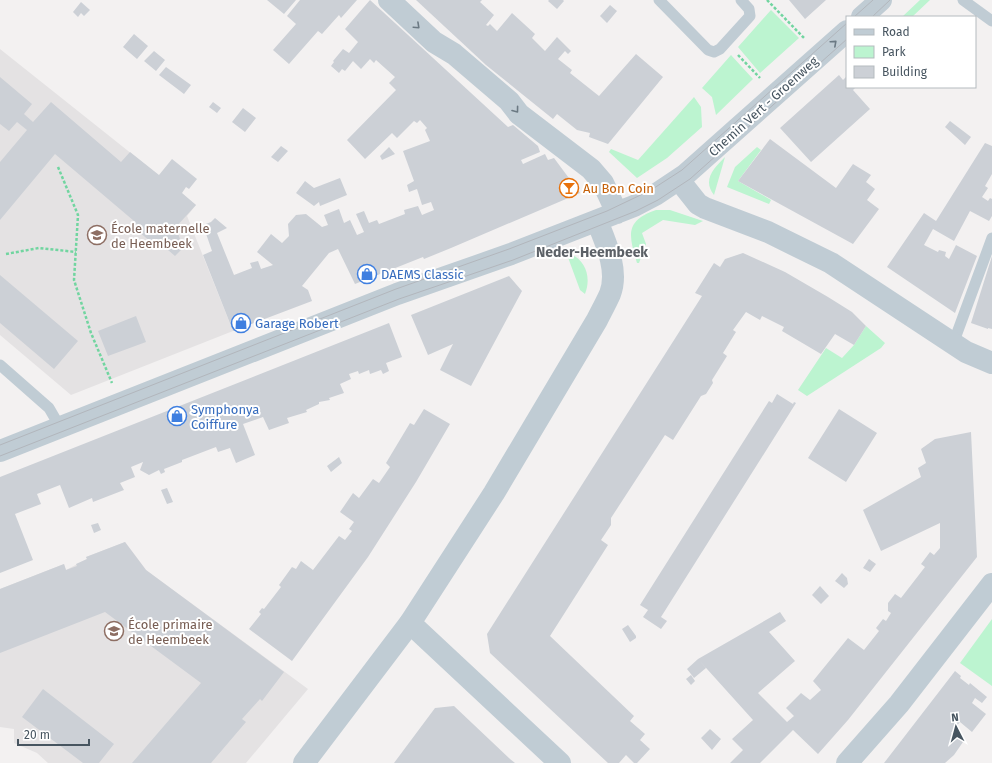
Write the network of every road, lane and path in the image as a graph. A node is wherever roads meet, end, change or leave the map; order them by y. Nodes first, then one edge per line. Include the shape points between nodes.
1 (389, 0) edge
2 (659, 0) edge
3 (741, 0) edge
4 (767, 0) edge
5 (881, 0) edge
6 (963, 0) edge
7 (863, 16) edge
8 (992, 21) edge
9 (846, 32) edge
10 (806, 40) dead end
11 (726, 42) junction
12 (762, 80) dead end
13 (58, 167) dead end
14 (679, 180) junction
15 (618, 213) junction
16 (597, 222) junction
17 (992, 238) edge
18 (76, 252) junction
19 (6, 254) dead end
20 (953, 344) junction
21 (992, 363) edge
22 (0, 365) edge
23 (112, 383) dead end
24 (60, 427) junction
25 (0, 451) edge
26 (991, 588) edge
27 (410, 623) junction
28 (304, 763) edge
29 (560, 763) edge
30 (847, 763) edge

1 -> 15 street via 434,42 454,54 509,101 519,114 591,169 602,183
2 - 11 lane via 708,50 717,51
3 - 11 lane via 749,9 750,16
4 - 10 path
5 - 7 street
6 - 8 lane
14 -> 9 street, Chemin Vert - Groenweg
11 - 12 path
13 - 18 path via 78,215
14 - 15 street, Chemin Vert - Groenweg
14 - 20 street via 698,204 768,232 831,263
15 - 16 street, Chemin Vert - Groenweg
16 - 24 street, Chemin Vert - Groenweg via 397,294
16 - 27 street via 612,267 613,284 610,294 494,493
17 - 20 lane
18 - 19 path via 40,248
18 - 23 path via 74,280 91,333
20 - 21 street
22 - 24 lane via 49,408
24 - 25 street, Chemin Vert - Groenweg
26 - 30 street via 899,704
27 - 28 street
27 - 29 street

